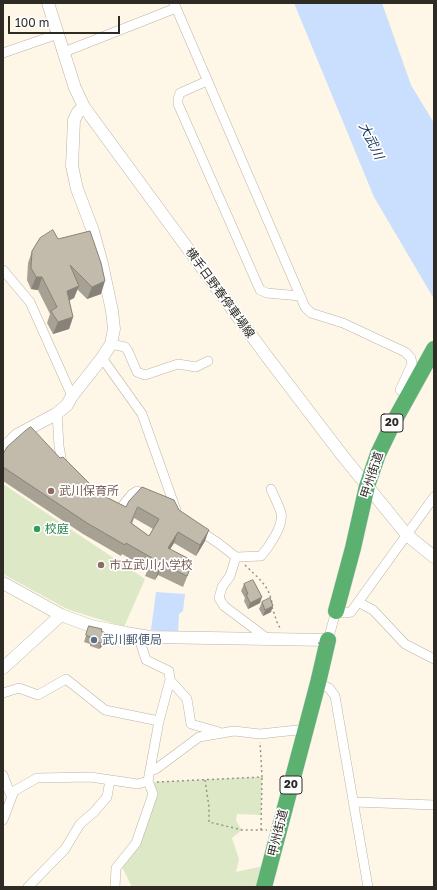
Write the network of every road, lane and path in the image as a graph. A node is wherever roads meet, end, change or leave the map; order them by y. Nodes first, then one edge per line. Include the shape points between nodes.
1 (48, 3) edge
2 (175, 5) edge
3 (58, 34) junction
4 (64, 52) junction
5 (3, 53) edge
6 (207, 81) junction
7 (84, 107) junction
8 (3, 270) edge
9 (300, 296) junction
10 (110, 344) junction
11 (434, 349) edge
12 (102, 358) junction
13 (208, 361) dead end
14 (408, 395) junction
15 (72, 396) junction
16 (57, 413) junction
17 (3, 449) edge
18 (72, 473) edge
19 (367, 486) junction
20 (271, 489) dead end
21 (434, 497) edge
22 (105, 502) edge
23 (189, 524) edge
24 (407, 535) junction
25 (237, 557) joint
26 (434, 557) edge
27 (3, 583) edge
28 (358, 602) junction
29 (336, 612) junction
30 (61, 615) junction
31 (138, 635) junction
32 (268, 639) junction
33 (285, 639) junction
34 (327, 642) junction
35 (434, 659) edge
36 (3, 668) edge
37 (170, 680) junction
38 (318, 683) junction
39 (3, 693) edge
40 (159, 721) junction
41 (305, 731) junction
42 (220, 733) junction
43 (260, 734) junction
44 (150, 770) junction
45 (3, 775) edge
46 (262, 777) junction
47 (110, 780) junction
48 (205, 780) junction
49 (148, 781) junction
50 (11, 796) junction
51 (354, 802) junction
52 (434, 805) edge
53 (3, 820) edge
54 (279, 829) junction
55 (261, 830) junction
56 (28, 887) edge
57 (115, 887) edge
58 (264, 887) edge
59 (368, 887) edge

1 - 3 street, 横手日野春停車場線
2 - 4 street
2 - 6 street
3 - 4 street, 横手日野春停車場線
3 - 5 street
4 - 7 street, 横手日野春停車場線
6 - 9 street
6 - 9 street via 180,93 178,104 260,290
7 - 10 street via 74,120 72,166 102,264 114,330
7 - 19 street, 横手日野春停車場線 via 268,358
8 - 15 street via 30,302
9 - 14 street via 311,313 343,322 405,352 411,358 412,364 400,390
10 - 12 street
10 - 13 street via 125,347 137,372 145,375 178,364 196,367
11 - 14 highway, 甲州街道 / 20
12 - 15 street
12 - 22 street via 142,414 177,512 159,500 137,491 119,510
14 - 19 highway, 甲州街道 / 20 via 378,454
15 - 16 street via 67,405
16 - 17 street via 17,435
16 - 18 street via 62,462
19 - 24 street, 横手日野春停車場線
19 - 29 highway, 甲州街道 / 20
20 - 25 street via 281,514 281,523 269,547 261,556
21 - 24 street
23 - 32 street via 236,557 219,598 224,606
24 - 26 street, 横手日野春停車場線
24 - 28 street
25 - 33 path via 266,587
27 - 30 street
28 - 29 street via 351,612
28 - 35 street via 373,610 405,644
29 - 34 street
30 - 31 street via 91,626
30 - 36 street
31 - 32 street
31 - 37 street via 146,660 168,671
32 - 33 street
33 - 34 street
34 - 38 highway, 甲州街道 / 20
37 - 40 street
37 - 42 street via 187,699 191,724
38 - 41 highway, 甲州街道 / 20
38 - 51 street via 329,688 335,696
39 - 40 street via 19,688 38,694 66,679 105,710
40 - 44 street
41 - 43 street
41 - 54 highway, 甲州街道 / 20
42 - 43 street via 234,731
42 - 44 street via 199,737 156,769
43 - 46 path
44 - 49 street
45 - 50 street
46 - 48 path
46 - 55 path
47 - 49 street via 138,784
47 - 50 street via 90,777 37,778 14,791
47 - 56 street via 107,796 80,824 65,849
48 - 49 path
48 - 55 path via 209,822 242,830
49 - 57 street via 153,794 136,843 116,868
50 - 53 street
51 - 52 street
51 - 59 street
54 - 55 path
54 - 58 highway, 甲州街道 / 20

